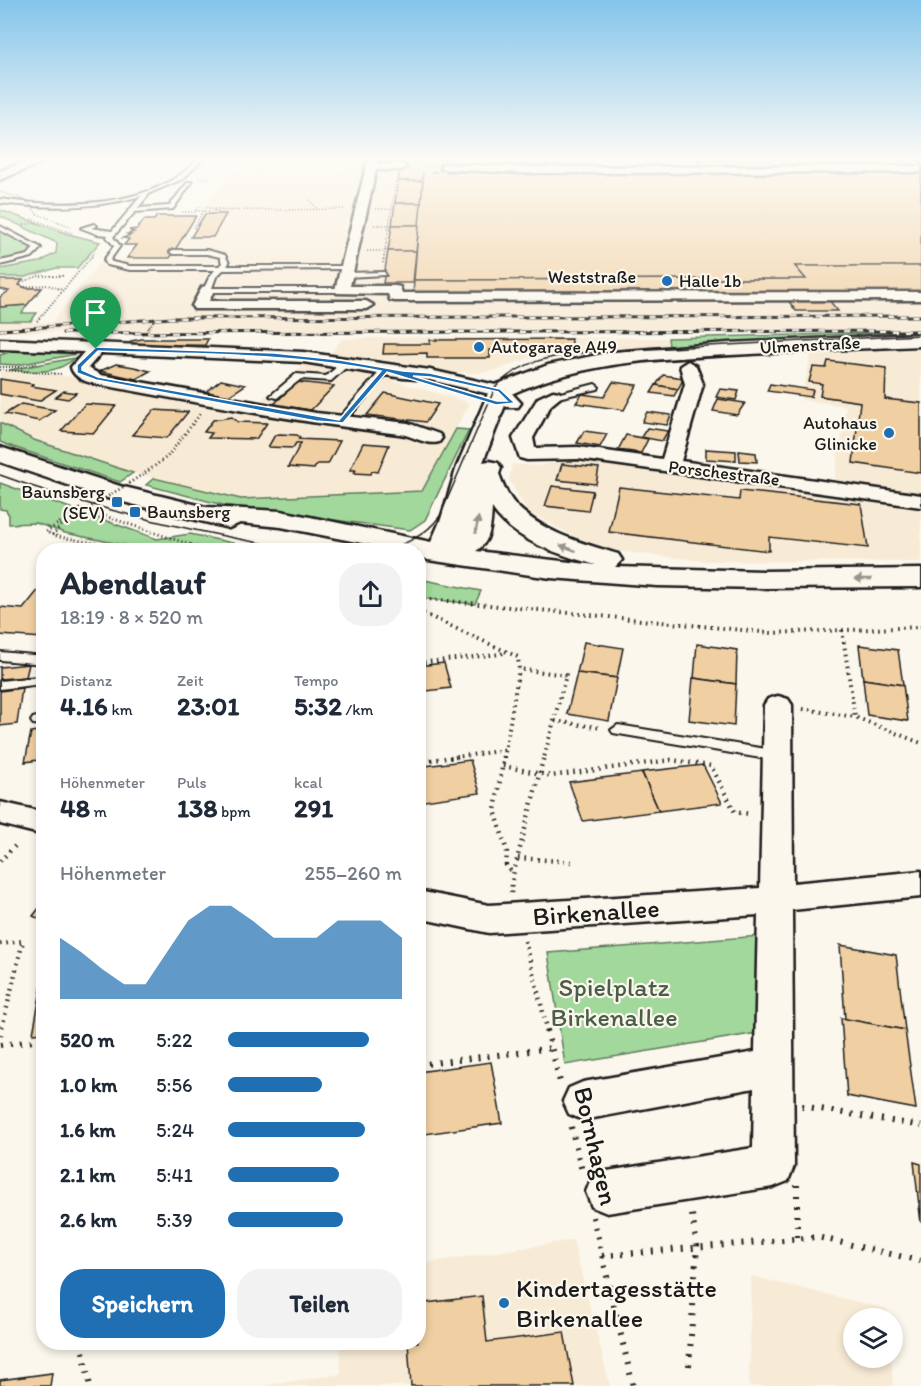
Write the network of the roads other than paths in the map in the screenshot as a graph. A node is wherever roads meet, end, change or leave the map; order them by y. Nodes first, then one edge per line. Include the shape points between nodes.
1 (122, 224) edge
2 (358, 224) edge
3 (94, 226) dead end
4 (0, 228) edge
5 (114, 233) junction
6 (173, 252) dead end
7 (0, 263) edge
8 (221, 268) junction
9 (347, 271) junction
10 (382, 274) road end
11 (207, 290) junction
12 (342, 290) junction
13 (921, 296) edge
14 (395, 297) junction
15 (921, 340) edge
16 (0, 344) edge
17 (96, 349) junction
18 (693, 358) junction
19 (347, 363) junction
20 (394, 371) junction
21 (595, 387) dead end
22 (274, 396) dead end
23 (553, 396) joint
24 (503, 399) junction
25 (340, 422) junction
26 (432, 438) dead end
27 (0, 454) edge
28 (669, 467) junction
29 (487, 475) junction
30 (921, 501) edge
31 (208, 514) junction
32 (341, 543) edge
33 (402, 543) edge
34 (435, 560) edge
35 (749, 579) junction
36 (921, 579) edge
37 (921, 601) edge
38 (0, 656) edge
39 (36, 659) edge
40 (36, 681) edge
41 (0, 685) edge
42 (778, 705) road end
43 (618, 730) road end
44 (778, 756) junction
45 (0, 813) edge
46 (36, 822) edge
47 (921, 884) edge
48 (775, 900) junction
49 (426, 906) edge
50 (773, 1067) junction
51 (572, 1103) road end
52 (594, 1194) road end

1 - 5 lane
2 - 9 street
3 - 5 lane via 84,228
4 - 7 lane via 38,248 30,256
5 - 8 lane via 110,237 117,248 106,260 113,266
6 - 8 lane via 214,253 226,260
8 - 9 lane
8 - 11 lane
9 - 10 lane
9 - 12 street
11 - 12 lane
11 - 14 street via 199,306 394,305
12 - 14 street, Weststraße via 395,290
13 - 14 street, Weststraße
15 - 18 main road, Ulmenstraße
16 - 17 street
17 - 19 street via 274,355
17 - 25 street via 79,367 96,379 207,405
18 - 24 main road, Ulmenstraße via 634,354 574,364 527,379
18 - 28 street via 694,384
19 - 20 street
19 - 22 lane via 328,379 299,375
20 - 24 street via 430,375
20 - 25 lane
21 - 23 lane
23 - 28 street, Porschestraße via 544,402 523,438 527,454 578,453
24 - 29 main road
24 - 34 main road via 469,466
25 - 26 street via 408,429
27 - 31 main road via 112,492
28 - 30 street, Porschestraße
34 -> 29 main road via 471,542 477,531 480,489
35 -> 29 main road via 609,561 568,548 542,537 505,508 491,491
31 - 32 main road
31 - 33 main road via 242,513
34 - 35 main road via 650,577
34 - 37 main road via 532,585 762,600
36 -> 35 main road
38 - 39 lane
40 - 41 lane
42 - 44 street
43 - 44 lane
44 - 48 street
45 - 46 street
47 - 48 street, Birkenallee
48 - 49 street, Birkenallee via 489,918
48 - 50 street
50 - 51 street
50 - 52 street via 773,1166

